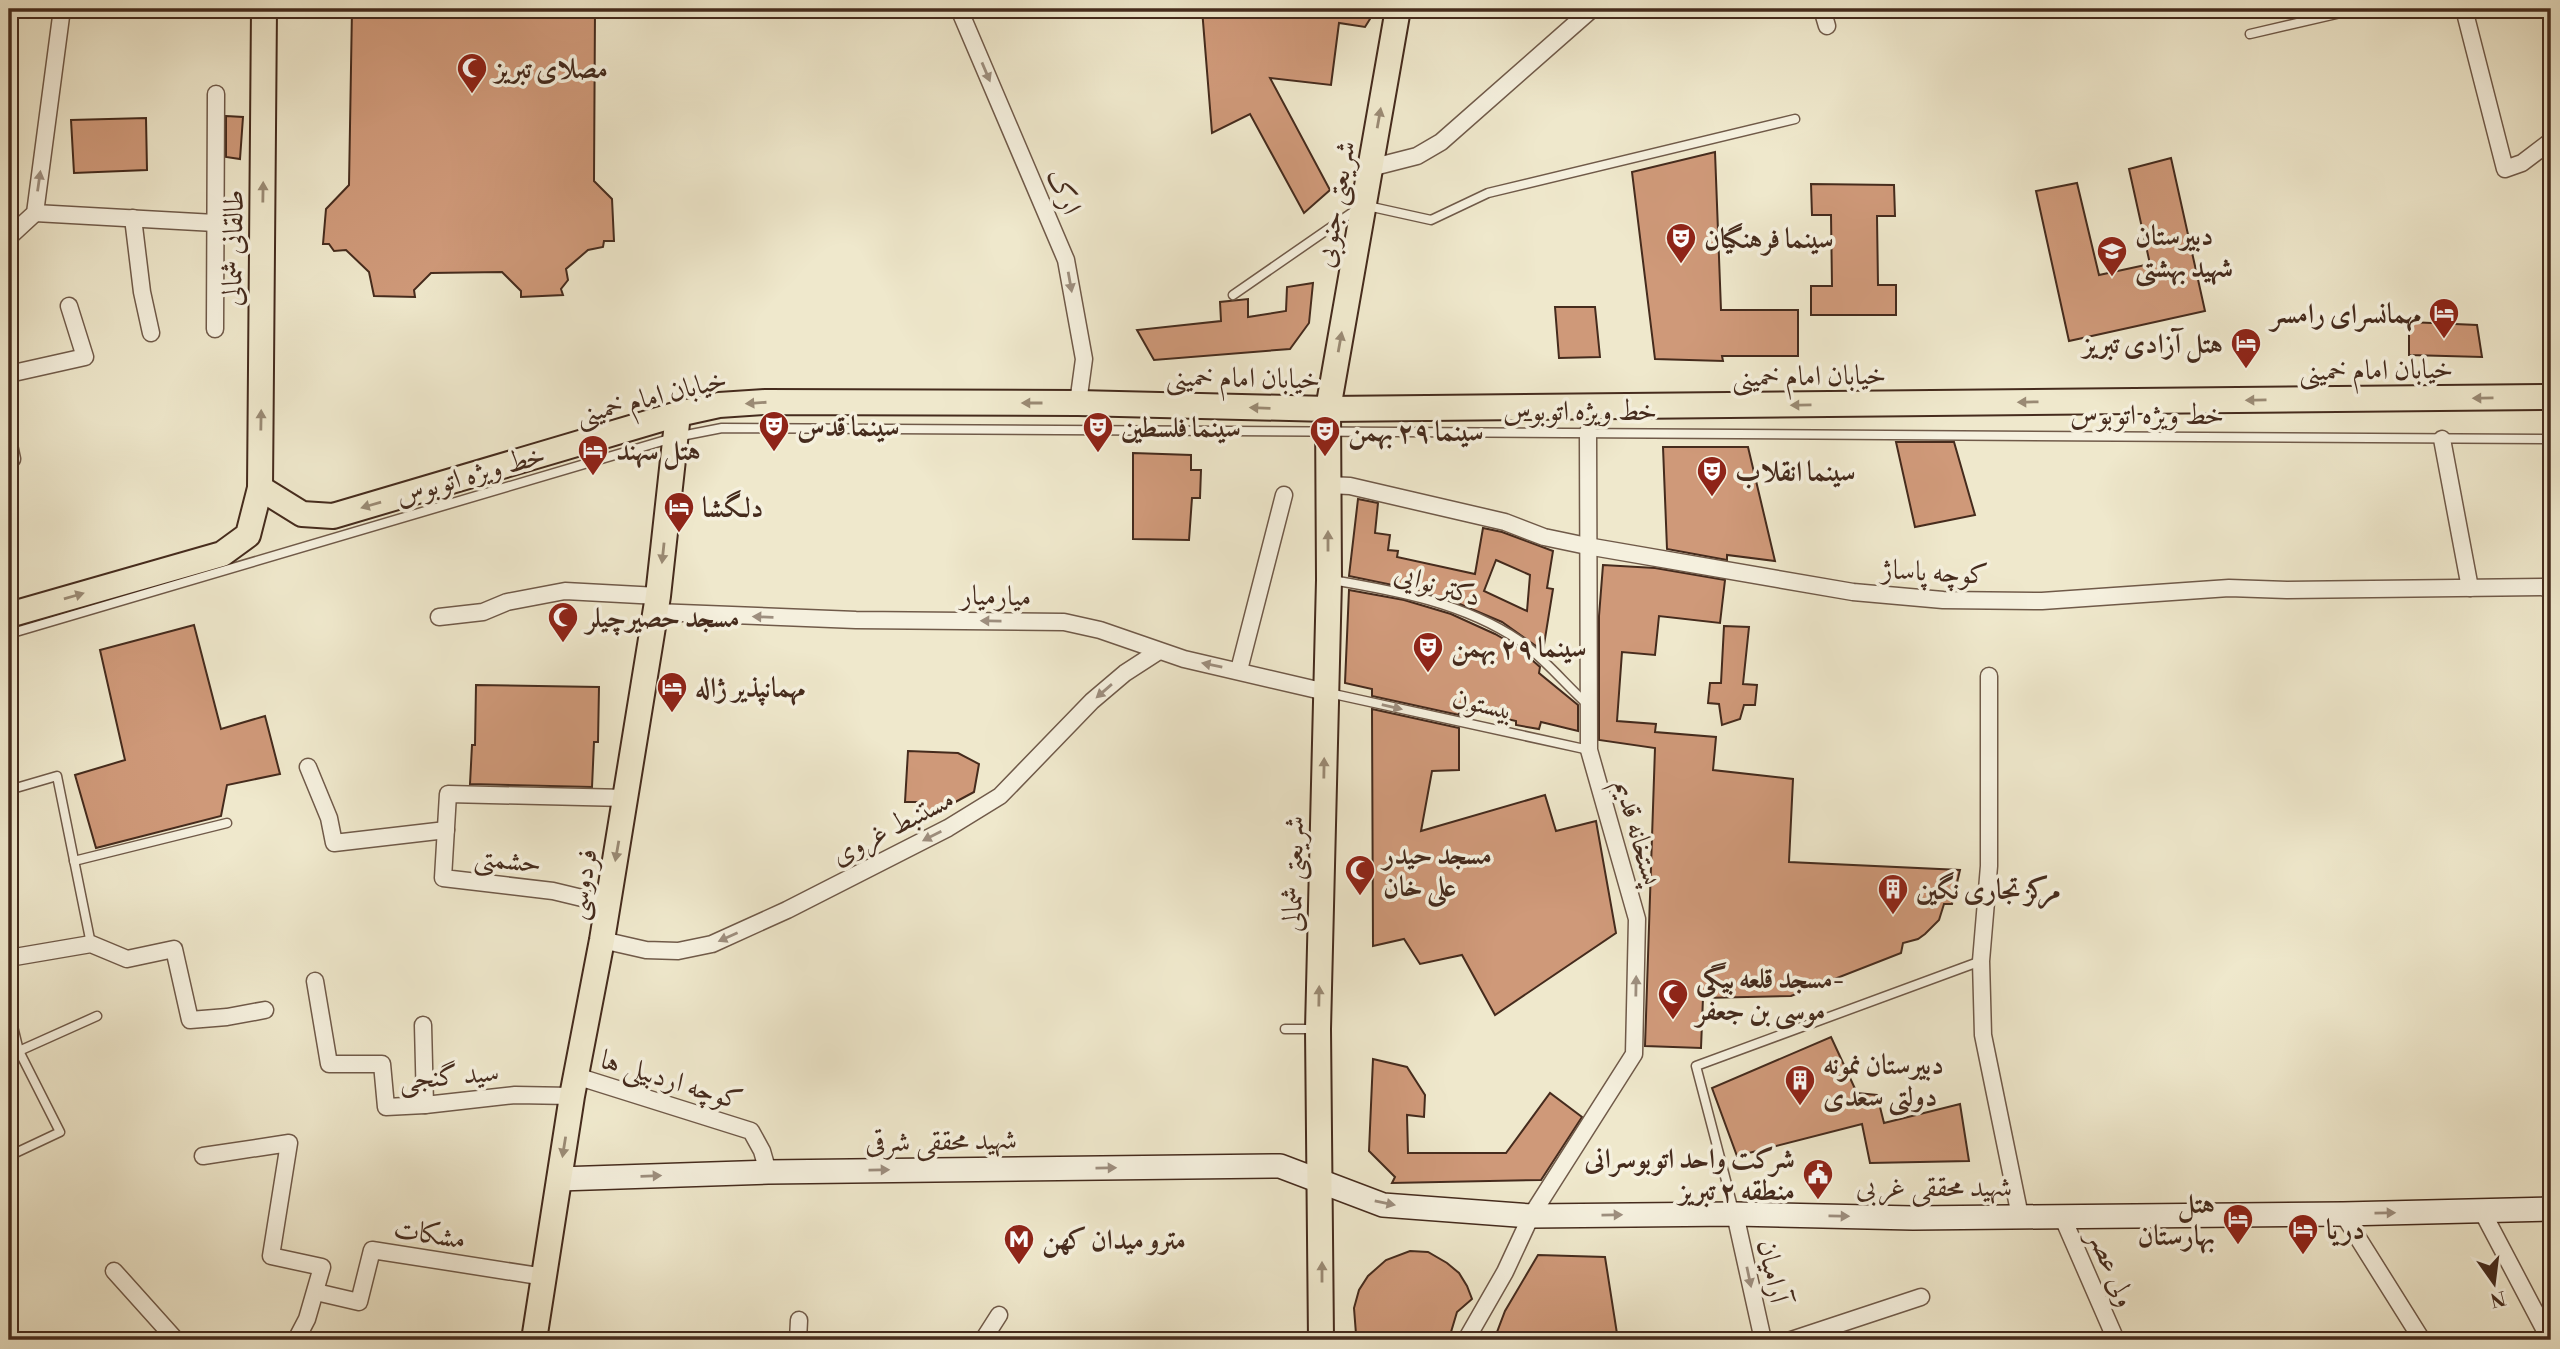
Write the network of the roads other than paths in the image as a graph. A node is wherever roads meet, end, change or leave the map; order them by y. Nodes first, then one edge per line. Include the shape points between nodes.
1 (62, 9) edge
2 (264, 9) edge
3 (959, 9) edge
4 (1398, 9) edge
5 (1592, 9) edge
6 (1822, 9) edge
7 (2358, 9) edge
8 (2464, 9) edge
9 (1827, 26) dead end
10 (2250, 34) dead end
11 (216, 94) dead end
12 (1795, 119) dead end
13 (2551, 141) edge
14 (1370, 168) junction
15 (1363, 205) junction
16 (35, 213) junction
17 (133, 218) junction
18 (215, 223) junction
19 (9, 237) edge
20 (1233, 295) dead end
21 (69, 306) dead end
22 (215, 329) dead end
23 (151, 333) dead end
24 (9, 374) edge
25 (2551, 397) edge
26 (1078, 403) junction
27 (1327, 420) junction
28 (677, 426) junction
29 (1588, 432) junction
30 (2442, 439) junction
31 (2551, 439) edge
32 (9, 445) edge
33 (9, 459) edge
34 (1328, 485) junction
35 (260, 488) junction
36 (1284, 495) dead end
37 (1587, 546) junction
38 (1329, 580) junction
39 (2551, 587) edge
40 (2470, 588) junction
41 (656, 604) junction
42 (9, 615) edge
43 (439, 617) dead end
44 (9, 634) edge
45 (1159, 651) junction
46 (1239, 670) junction
47 (1989, 676) dead end
48 (1326, 692) junction
49 (1588, 705) junction
50 (1589, 750) junction
51 (308, 767) dead end
52 (9, 790) edge
53 (626, 798) junction
54 (227, 823) dead end
55 (446, 830) junction
56 (74, 861) junction
57 (607, 904) junction
58 (602, 940) junction
59 (90, 944) junction
60 (9, 958) edge
61 (1981, 961) junction
62 (315, 981) dead end
63 (9, 1010) edge
64 (265, 1010) dead end
65 (97, 1016) dead end
66 (422, 1025) dead end
67 (1284, 1029) dead end
68 (1318, 1029) junction
69 (19, 1051) junction
70 (574, 1086) junction
71 (425, 1105) junction
72 (9, 1156) edge
73 (203, 1156) dead end
74 (768, 1172) junction
75 (559, 1179) junction
76 (1321, 1180) junction
77 (2551, 1209) edge
78 (2482, 1211) junction
79 (1735, 1214) junction
80 (2343, 1214) junction
81 (1531, 1216) junction
82 (2020, 1216) junction
83 (2062, 1216) junction
84 (114, 1270) dead end
85 (545, 1277) junction
86 (316, 1292) junction
87 (1921, 1297) dead end
88 (999, 1315) dead end
89 (799, 1320) dead end
90 (176, 1340) edge
91 (296, 1340) edge
92 (534, 1340) edge
93 (798, 1340) edge
94 (983, 1340) edge
95 (1321, 1340) edge
96 (1466, 1340) edge
97 (1763, 1340) edge
98 (1791, 1340) edge
99 (2116, 1340) edge
100 (2422, 1340) edge
101 (2550, 1340) edge

16 -> 1 street
35 -> 2 main road, طالقانی شمالی
3 -> 26 street, ارک via 1066,260 1084,359
14 -> 4 main road, شریعتی جنوبی
5 - 14 street via 1441,142 1417,156
6 - 9 street
7 - 10 lane
8 - 13 street via 2505,169 2522,163
11 - 18 street
12 - 15 lane via 1488,193 1431,220
14 - 15 main road, شریعتی جنوبی
15 - 20 lane
27 -> 15 main road, شریعتی جنوبی
16 - 17 street
16 - 19 street
17 - 18 street
17 - 23 street
18 - 22 street
21 - 24 street via 85,357
25 -> 27 main road, خیابان امام خمینی
27 -> 26 main road, خیابان امام خمینی
26 -> 28 main road, خیابان امام خمینی via 765,402 719,405
27 - 28 lane, خط ویژه اتوبوس
27 - 29 lane, خط ویژه اتوبوس
27 - 34 main road, شریعتی شمالی
28 -> 35 main road, خیابان امام خمینی via 333,516 302,514
28 -> 41 main road, فردوسی
28 - 44 lane, خط ویژه اتوبوس
29 - 30 lane, خط ویژه اتوبوس
29 - 37 street, پستخانه قدیم
30 - 31 lane, خط ویژه اتوبوس
30 - 40 street
32 - 33 street
34 - 37 street, کوچه پاساژ via 1350,486 1505,522
38 -> 34 main road, شریعتی شمالی
42 -> 35 main road via 222,554 248,535
36 - 46 street
37 - 40 street, کوچه پاساژ via 1853,592 1943,600 2042,601 2229,588
37 - 49 street, پستخانه قدیم
38 - 48 main road, شریعتی شمالی
38 - 49 lane, دکتر نوایی via 1460,608 1521,642
39 - 40 street, کوچه پاساژ
41 - 43 street, میارمیار via 565,591 507,602 483,612
45 -> 41 street, میارمیار via 1064,622 856,620
41 - 53 main road, فردوسی
46 -> 45 street, میارمیار
45 -> 58 street, مستنبط غروی via 1092,701 1000,796 948,828 712,944 678,951 646,950
46 - 48 street, میارمیار
47 - 61 street via 1989,866
48 -> 50 lane, بیستون
68 -> 48 main road, شریعتی شمالی
49 - 50 street, پستخانه قدیم
81 -> 50 street, پستخانه قدیم via 1634,1054 1637,919
51 - 55 street via 334,843
52 - 56 lane via 57,776
53 - 55 street via 448,794
53 -> 57 main road, فردوسی
54 - 56 lane
55 - 57 street, حشمتی via 443,878 553,891
56 - 59 lane
57 - 58 main road, فردوسی
58 - 70 main road, فردوسی
59 - 60 street
59 - 64 street via 127,959 173,949 190,1020
61 - 79 lane via 1696,1066
61 - 82 street via 1983,1035
62 - 71 street, سید گنجی via 329,1064 382,1064 386,1107
63 - 69 lane
65 - 69 lane
66 - 71 street
67 - 68 lane
68 - 76 main road, شریعتی شمالی
69 - 72 lane via 60,1132
70 - 71 street, سید گنجی
70 - 74 street, کوچه اردبیلی ها via 751,1131
70 -> 75 main road, فردوسی
73 - 86 street via 289,1143 271,1256 322,1267
75 -> 74 street, شهید محققی شرقی
74 -> 76 street, شهید محققی شرقی via 1280,1166
75 - 85 main road, فردوسی
76 -> 81 street, شهید محققی غربی via 1383,1205
95 -> 76 main road, شریعتی شمالی
77 - 78 street, شهید محققی غربی
80 -> 78 street, شهید محققی غربی
78 - 101 street
81 -> 79 street, شهید محققی غربی
79 -> 82 street, شهید محققی غربی
79 -> 97 street, آرامیان
80 - 83 street, شهید محققی غربی
80 - 100 street
81 - 96 street, پستخانه قدیم
82 - 83 street, شهید محققی غربی
83 - 99 street, ولی عصر
84 - 90 street
85 - 86 street, مشکات via 372,1250 359,1302
85 - 92 main road, فردوسی
86 - 91 street
87 - 98 street
88 - 94 street
89 - 93 street

